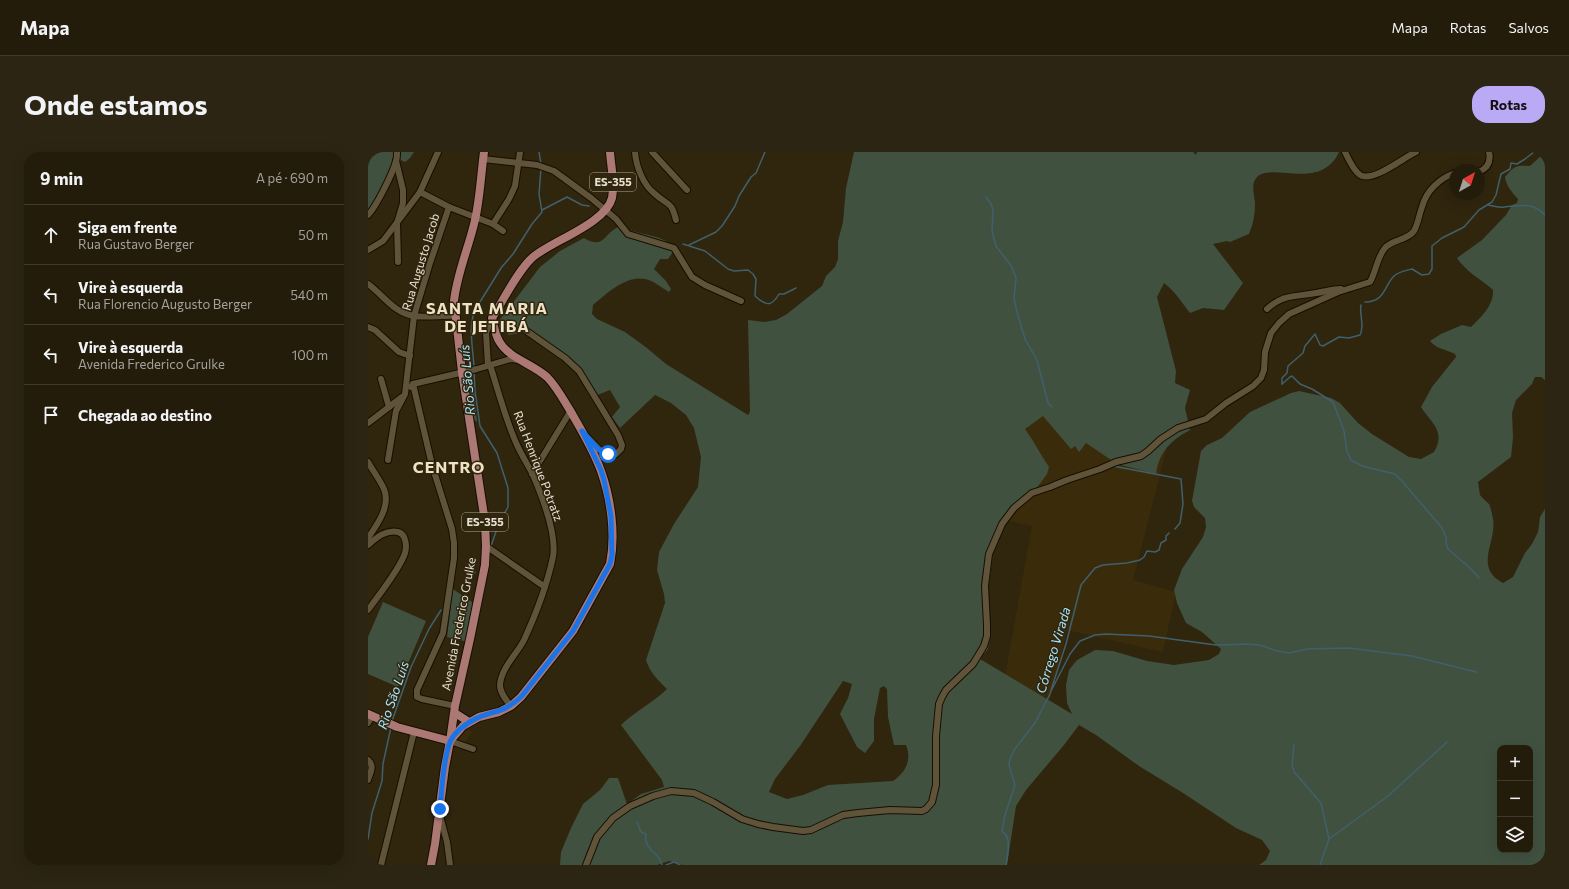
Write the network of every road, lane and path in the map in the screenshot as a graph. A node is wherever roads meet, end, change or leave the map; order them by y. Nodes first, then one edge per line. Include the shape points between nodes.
1 (397, 152) edge
2 (438, 152) edge
3 (520, 152) edge
4 (610, 152) edge
5 (634, 152) edge
6 (652, 152) edge
7 (1345, 152) edge
8 (1416, 152) edge
9 (1490, 152) edge
10 (484, 155) edge
11 (396, 161) junction
12 (519, 163) junction
13 (1485, 168) edge
14 (1449, 176) edge
15 (687, 190) dead end
16 (420, 192) junction
17 (449, 207) junction
18 (604, 210) junction
19 (368, 214) edge
20 (475, 218) junction
21 (676, 220) dead end
22 (397, 223) junction
23 (492, 224) junction
24 (504, 231) dead end
25 (368, 250) edge
26 (398, 262) dead end
27 (368, 284) edge
28 (1345, 290) junction
29 (741, 301) dead end
30 (1267, 309) dead end
31 (414, 316) junction
32 (456, 316) junction
33 (492, 318) junction
34 (368, 327) edge
35 (525, 330) dead end
36 (410, 356) junction
37 (522, 360) junction
38 (489, 365) junction
39 (465, 372) junction
40 (381, 379) dead end
41 (413, 384) junction
42 (405, 394) junction
43 (389, 407) junction
44 (570, 412) junction
45 (368, 423) edge
46 (582, 431) junction
47 (388, 460) dead end
48 (368, 462) edge
49 (532, 474) junction
50 (368, 538) edge
51 (368, 545) edge
52 (486, 546) junction
53 (544, 587) junction
54 (368, 610) edge
55 (510, 706) junction
56 (455, 710) junction
57 (369, 718) edge
58 (469, 722) junction
59 (414, 732) junction
60 (450, 741) junction
61 (473, 749) dead end
62 (368, 760) edge
63 (368, 780) edge
64 (440, 815) junction
65 (381, 865) edge
66 (431, 865) edge
67 (450, 865) edge
68 (586, 865) edge

1 - 11 street
2 - 16 street
3 - 12 street
4 - 18 main road, ES-355 via 612,199
5 - 21 street via 640,173 650,190 670,204
6 - 15 street
7 - 8 street via 1359,175 1368,177 1384,171
9 - 13 street via 1489,163
10 - 12 street, ES-355
10 - 20 main road, Avenida Frederico Grulke / ES-355
11 - 19 street
11 - 22 street via 403,190 403,203
12 - 18 street, ES-355 via 548,167
12 - 23 street via 515,186
14 - 28 street via 1441,180 1424,200 1414,231 1406,238 1385,247 1370,282
16 - 17 street
16 - 22 street
17 - 20 street
17 - 31 street, Rua Augusto Jacob
18 - 29 street via 616,219 628,234 674,248 696,280
18 - 33 main road, ES-355 via 587,226 532,258
20 - 23 street
20 - 32 main road, Avenida Frederico Grulke / ES-355 via 456,286
22 - 25 street via 383,241
22 - 26 street
23 - 24 street
27 - 31 street via 398,310
28 - 30 street via 1336,289 1282,298
28 - 68 street via 1290,314 1279,323 1271,333 1261,378 1210,416 1178,428 1144,455 1116,462 1032,493 1014,508 1002,524 989,554 985,586 987,636 984,646 973,664 946,690 939,704 936,785 929,807 922,811 890,810 843,816 803,831 773,828 742,819 694,793 671,791 630,806 613,818 597,837
31 - 32 street
31 - 36 street, Rua Augusto Jacob
32 - 39 main road, Avenida Frederico Grulke / ES-355
33 - 37 main road via 498,341 503,348
33 - 38 street, Rua Henrique Potratz via 486,333
34 - 36 street via 375,330 399,352
35 - 46 street via 579,371 618,435 622,445 619,452 605,454
36 - 42 street, Rua Augusto Jacob
37 - 38 street via 510,359
37 - 44 main road via 548,378
38 - 39 street
38 - 49 street, Rua Henrique Potratz via 517,445
39 - 41 street
39 - 52 main road, Avenida Frederico Grulke / ES-355
40 - 43 street
41 - 42 street
41 - 56 street via 454,543 443,633 416,695 422,700
42 - 43 street
42 - 47 street via 396,411
43 - 45 street
44 - 46 main road
44 - 49 street
46 - 55 main road via 604,480 611,516 610,564 573,631 521,697
48 - 50 street via 385,490 386,498 383,514
49 - 53 street, Rua Henrique Potratz via 553,535 553,554
51 - 54 street via 384,533 396,531 405,538 406,552
52 - 53 street
52 - 56 main road, Avenida Frederico Grulke / ES-355 via 485,565
53 - 55 street, Rua Henrique Potratz via 523,642 501,680 500,690
55 - 58 main road
56 - 58 main road
56 - 60 main road, Avenida Frederico Grulke / ES-355
57 - 59 main road
58 - 60 main road
59 - 60 main road
59 - 65 street
60 - 61 street
60 - 64 main road, Avenida Frederico Grulke
62 - 63 street via 372,767
64 - 66 main road, Avenida Frederico Grulke
64 - 67 street

